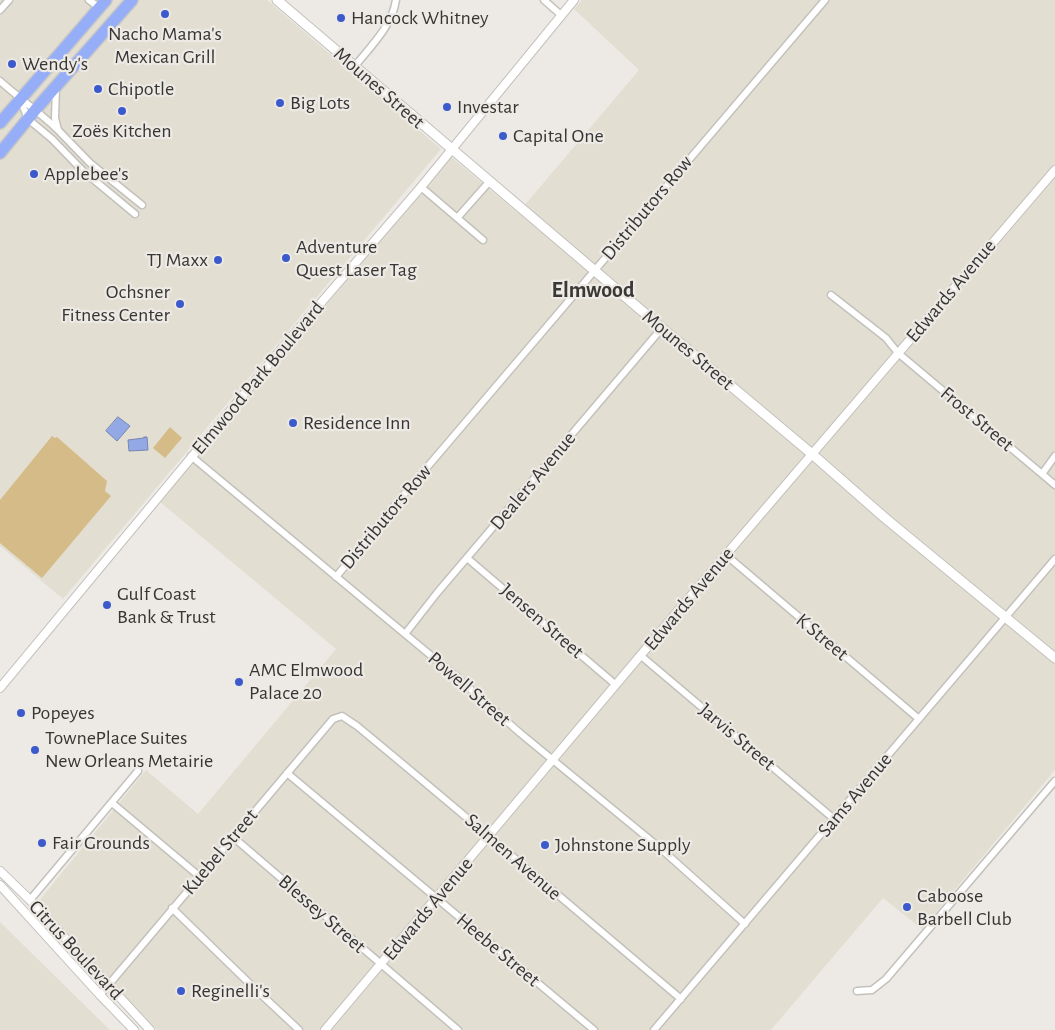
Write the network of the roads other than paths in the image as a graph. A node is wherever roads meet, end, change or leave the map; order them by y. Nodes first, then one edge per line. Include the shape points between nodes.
1 (8, 0) edge
2 (89, 0) edge
3 (132, 0) edge
4 (276, 0) edge
5 (396, 0) edge
6 (544, 0) edge
7 (574, 0) edge
8 (825, 0) edge
9 (103, 4) edge
10 (0, 10) edge
11 (121, 13) junction
12 (561, 15) junction
13 (355, 66) junction
14 (0, 82) edge
15 (56, 87) junction
16 (20, 99) junction
17 (36, 109) junction
18 (28, 119) junction
19 (0, 123) edge
20 (58, 130) junction
21 (452, 150) junction
22 (0, 153) edge
23 (1055, 170) edge
24 (489, 182) junction
25 (421, 187) junction
26 (142, 205) dead end
27 (135, 214) dead end
28 (458, 218) junction
29 (483, 240) dead end
30 (594, 271) junction
31 (831, 295) dead end
32 (662, 328) junction
33 (898, 353) junction
34 (812, 454) junction
35 (192, 456) junction
36 (1055, 456) edge
37 (1042, 474) junction
38 (1055, 485) edge
39 (726, 555) junction
40 (468, 558) junction
41 (1055, 559) edge
42 (336, 578) junction
43 (1006, 617) junction
44 (405, 634) junction
45 (640, 655) junction
46 (1055, 658) edge
47 (616, 685) junction
48 (0, 688) edge
49 (344, 717) joint
50 (919, 719) junction
51 (553, 760) junction
52 (138, 771) dead end
53 (287, 773) junction
54 (1055, 781) edge
55 (112, 803) junction
56 (834, 819) junction
57 (232, 837) junction
58 (489, 837) junction
59 (0, 871) edge
60 (199, 876) junction
61 (0, 885) edge
62 (437, 898) junction
63 (30, 900) junction
64 (172, 908) junction
65 (22, 909) junction
66 (745, 924) junction
67 (381, 964) junction
68 (108, 986) junction
69 (857, 991) dead end
70 (100, 995) junction
71 (681, 999) junction
72 (134, 1030) edge
73 (150, 1030) edge
74 (299, 1030) edge
75 (325, 1030) edge
76 (458, 1030) edge
77 (594, 1030) edge
78 (654, 1030) edge

1 - 10 street
2 - 9 street
3 - 11 highway
4 - 13 main road, Mounes Street
5 - 13 street via 384,30
6 - 12 street
7 - 12 street, Elmwood Park Boulevard
8 - 30 street, Distributors Row
9 - 11 highway via 104,15
9 - 16 highway
11 - 15 highway
12 - 21 street, Elmwood Park Boulevard
13 - 21 main road, Mounes Street
14 - 16 street
15 - 17 highway
15 - 20 street
16 - 17 street
16 - 18 street
16 - 19 highway
17 - 18 highway
17 - 20 street
18 - 22 highway
18 - 27 street
20 - 26 street via 90,163
21 - 24 main road, Mounes Street
21 - 25 street, Elmwood Park Boulevard
23 - 33 street, Edwards Avenue
24 - 28 street
24 - 30 main road, Mounes Street
25 - 28 street
25 - 35 street, Elmwood Park Boulevard
28 - 29 street
30 - 32 main road, Mounes Street
30 - 42 street, Distributors Row
31 - 33 street, Frost Street via 886,338
32 - 34 main road, Mounes Street
32 - 40 street, Dealers Avenue
33 - 34 street, Edwards Avenue
33 - 37 street, Frost Street
34 - 39 street, Edwards Avenue
34 - 43 main road, Mounes Street
35 - 42 street, Powell Street
35 - 48 street, Elmwood Park Boulevard
36 - 37 street
37 - 38 street, Frost Street
39 - 45 street, Edwards Avenue
39 - 50 street, K Street
40 - 44 street, Dealers Avenue
40 - 47 street, Jensen Street
41 - 43 street, Sams Avenue
42 - 44 street, Powell Street
43 - 46 main road, Mounes Street
43 - 50 street, Sams Avenue
44 - 51 street, Powell Street
45 - 47 street, Edwards Avenue
45 - 56 street, Jarvis Street
47 - 51 street, Edwards Avenue
49 - 53 street, Kuebel Street via 338,716
49 - 58 street, Salmen Avenue
50 - 56 street, Sams Avenue
51 - 58 street, Edwards Avenue
51 - 66 street, Powell Street via 660,848
52 - 55 street
53 - 57 street, Kuebel Street
53 - 62 street, Heebe Street
54 - 69 street via 886,979 872,990
55 - 60 street
55 - 63 street
56 - 66 street, Sams Avenue
57 - 60 street, Kuebel Street
57 - 67 street, Blessey Street
58 - 62 street, Edwards Avenue
58 - 71 street, Salmen Avenue
59 - 63 street, Citrus Boulevard
60 - 64 street, Kuebel Street
61 - 65 street, Citrus Boulevard
62 - 67 street, Edwards Avenue
62 - 77 street, Heebe Street
63 - 65 street
63 - 68 street, Citrus Boulevard
64 - 68 street, Kuebel Street
64 - 74 street
65 - 70 street, Citrus Boulevard
66 - 71 street, Sams Avenue
67 - 75 street, Edwards Avenue
67 - 76 street, Blessey Street
68 - 70 street, Kuebel Street
68 - 73 street, Citrus Boulevard
70 - 72 street, Citrus Boulevard
71 - 78 street, Sams Avenue

